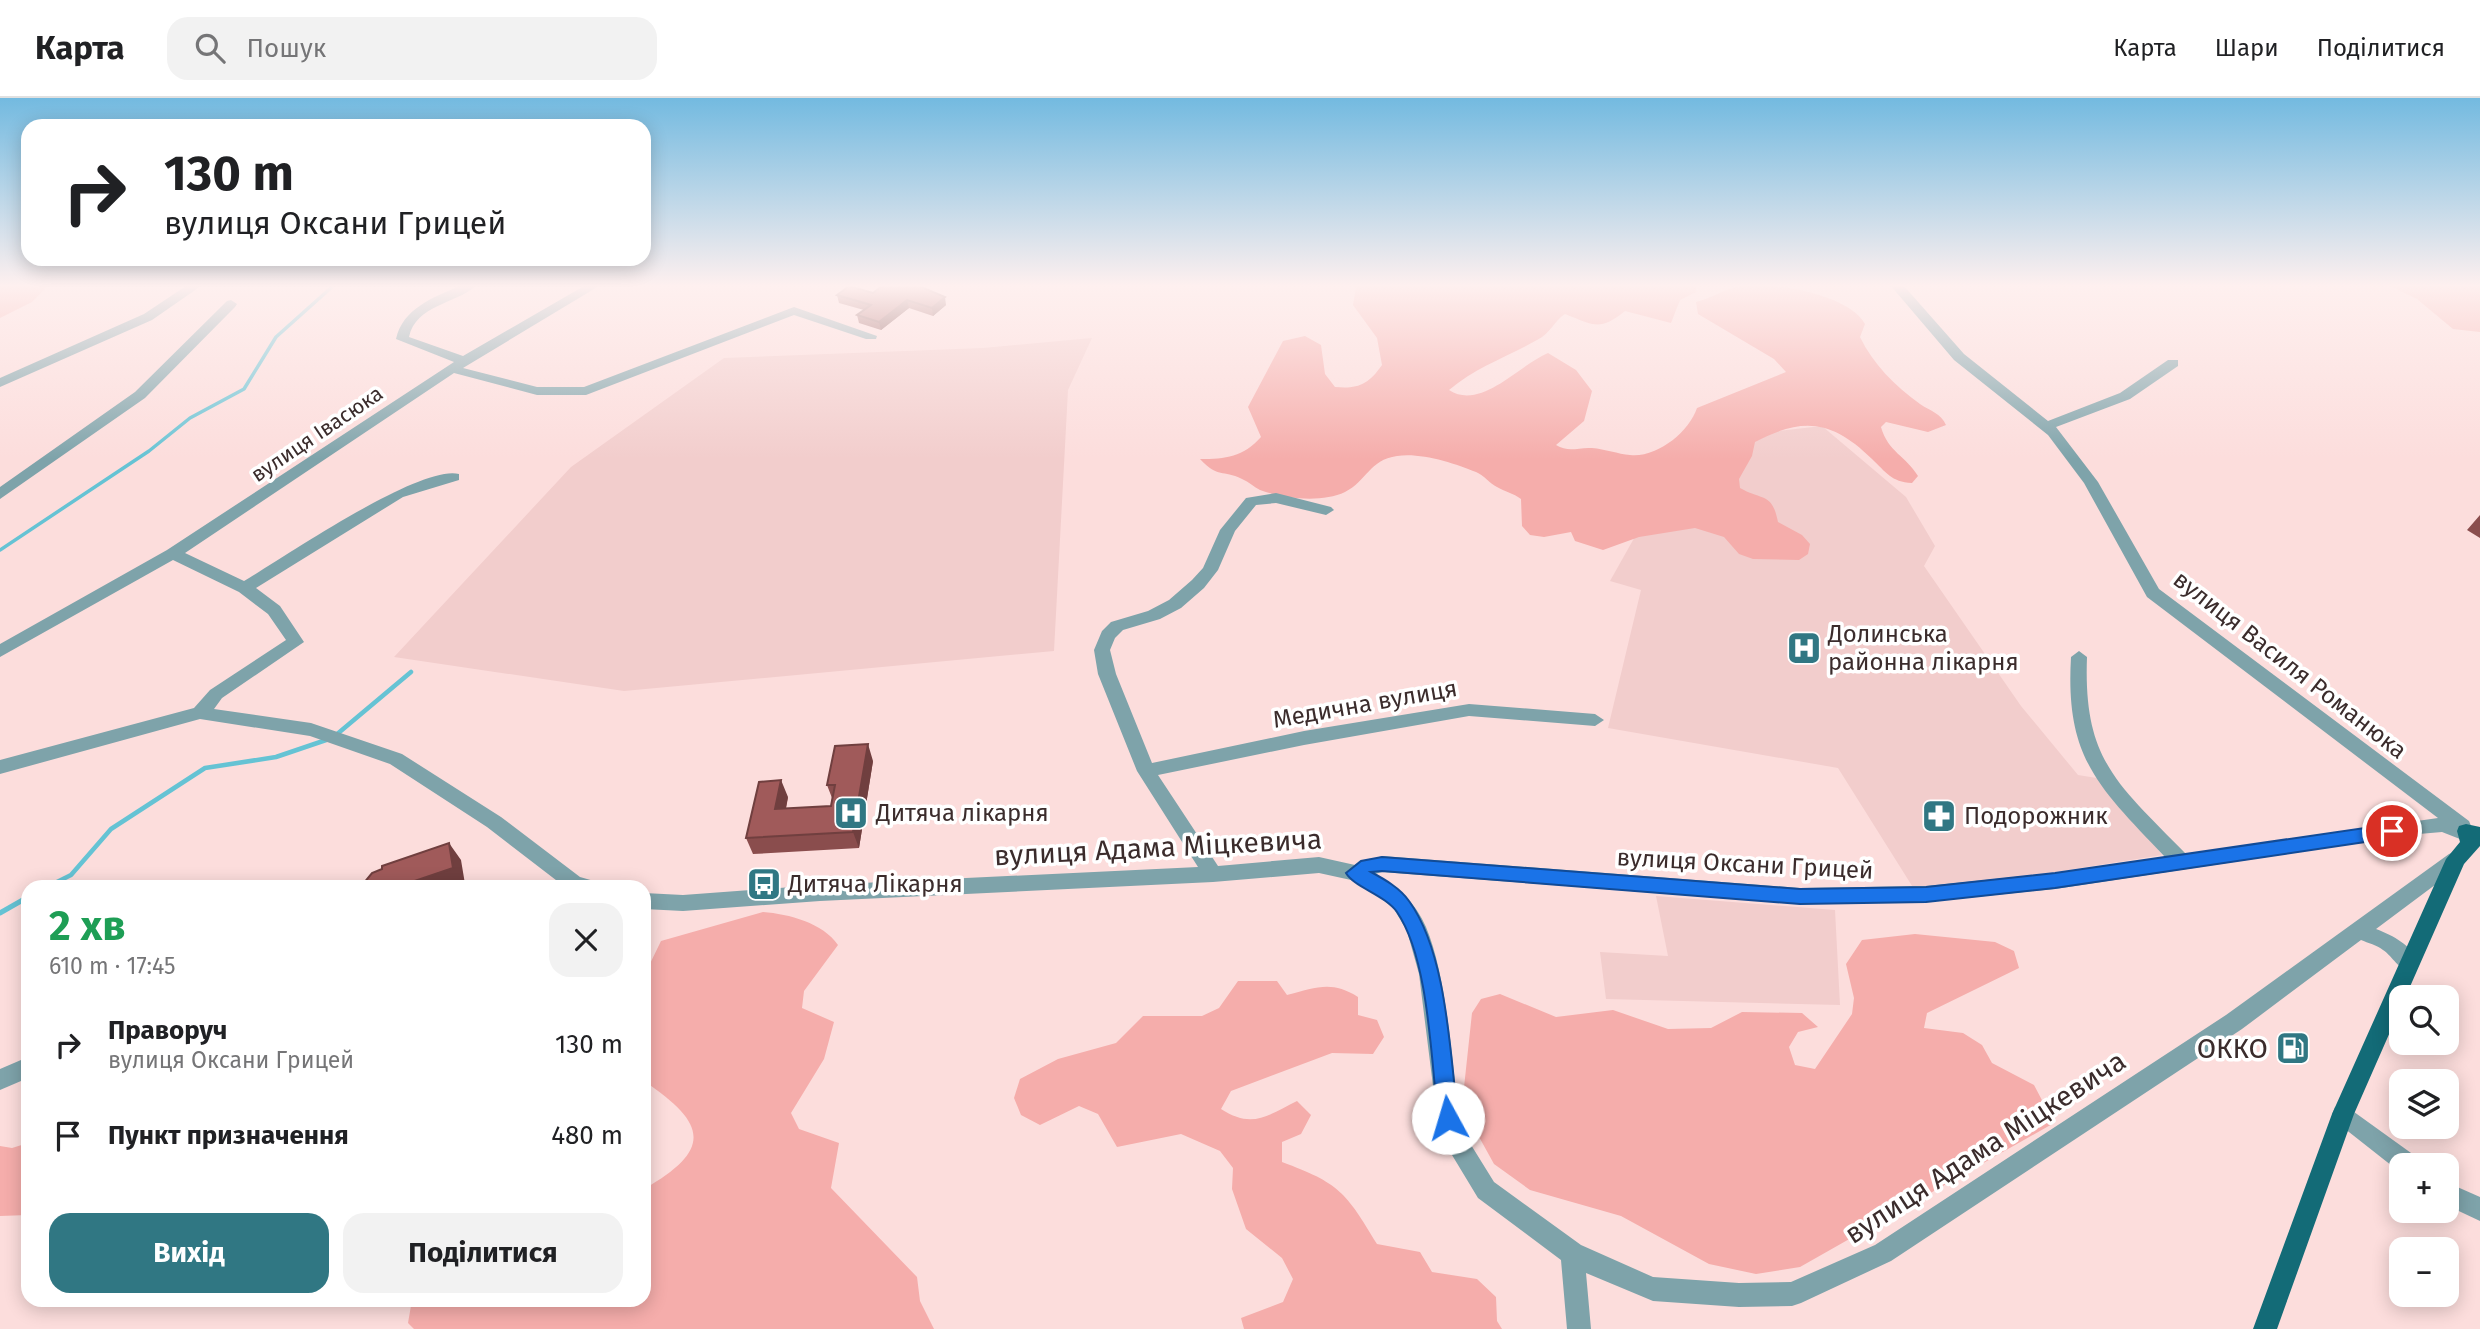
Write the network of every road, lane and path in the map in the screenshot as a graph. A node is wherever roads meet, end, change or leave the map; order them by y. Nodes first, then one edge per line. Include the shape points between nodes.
1 (89, 343) edge
2 (192, 343) edge
3 (412, 343) edge
4 (495, 343) edge
5 (711, 343) edge
6 (1948, 343) edge
7 (2173, 362) dead end
8 (458, 365) junction
9 (0, 383) edge
10 (2047, 426) junction
11 (454, 477) dead end
12 (0, 494) edge
13 (1326, 510) dead end
14 (173, 554) junction
15 (245, 588) junction
16 (0, 650) edge
17 (2079, 657) dead end
18 (200, 713) junction
19 (1595, 720) dead end
20 (0, 766) edge
21 (1146, 771) junction
22 (2470, 838) edge
23 (2181, 861) junction
24 (1355, 873) junction
25 (1213, 874) junction
26 (567, 880) edge
27 (651, 901) edge
28 (2359, 931) junction
29 (2410, 962) junction
30 (21, 1071) edge
31 (0, 1080) edge
32 (2343, 1114) junction
33 (2393, 1153) edge
34 (2459, 1199) edge
35 (2480, 1209) edge
36 (1572, 1254) junction
37 (1579, 1329) edge
38 (2265, 1329) edge

1 - 9 street
2 - 12 street via 140,395
3 - 8 street
4 - 8 street, вулиця Івасюка
5 - 8 street via 618,380 576,391 537,391
6 - 10 street, вулиця Василя Романюка
7 - 10 street via 2125,396
8 - 14 street, вулиця Івасюка
10 - 22 street, вулиця Василя Романюка via 2091,482 2153,593
11 - 15 street via 398,494
13 - 21 street via 1276,498 1251,501 1228,530 1210,570 1198,584 1175,604 1117,626 1108,635 1102,650 1107,674
14 - 15 street
14 - 16 street, вулиця Івасюка
15 - 18 street via 274,610 296,642 216,694
17 - 23 street via 2077,706 2094,761
18 - 20 street
18 - 26 street via 312,730 396,759 494,822
19 - 21 street, Медична вулиця via 1469,710
21 - 25 street
22 - 23 street, вулиця Оксани Грицей via 2442,825
22 - 28 street, вулиця Адама Міцкевича
22 - 29 main road
23 - 24 street, вулиця Оксани Грицей via 2055,881 1926,894 1800,896 1382,864
24 - 25 street, вулиця Адама Міцкевича via 1319,865
24 - 36 street, вулиця Адама Міцкевича via 1401,903 1417,929 1429,974 1448,1118 1460,1147 1486,1189
25 - 27 street, вулиця Адама Міцкевича
28 - 29 street via 2390,943
28 - 36 street, вулиця Адама Міцкевича via 2234,1022 1884,1253 1792,1294 1653,1289
29 - 32 main road
30 - 31 street
32 - 33 street
32 - 38 main road
34 - 35 street
36 - 37 street

